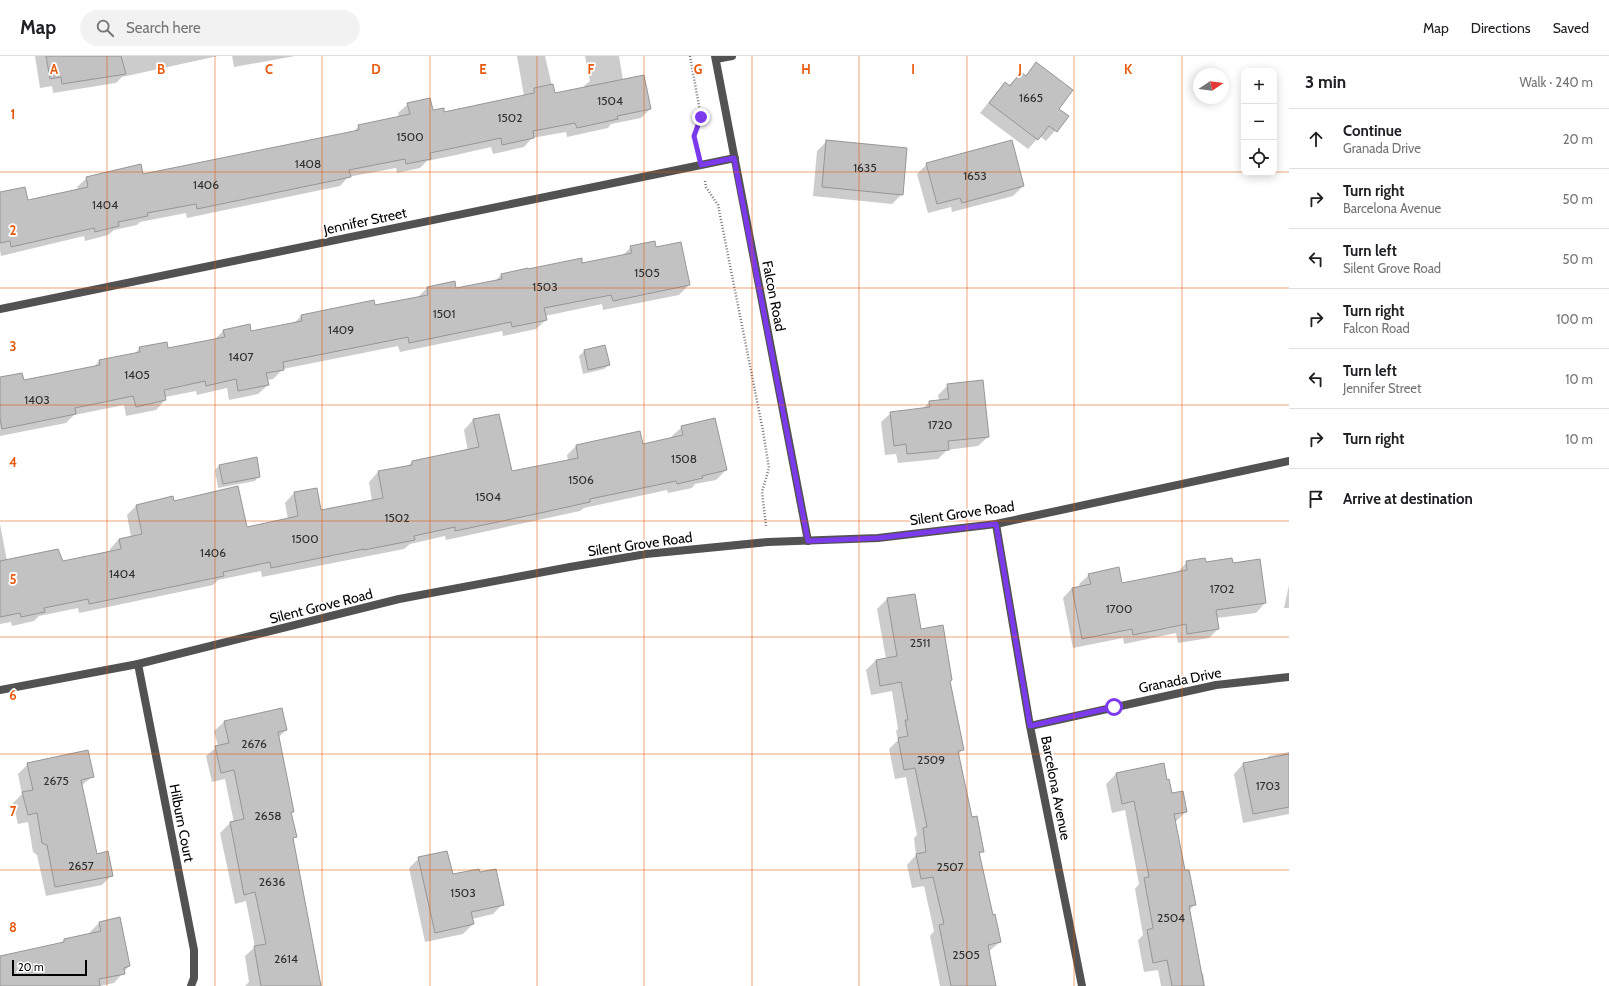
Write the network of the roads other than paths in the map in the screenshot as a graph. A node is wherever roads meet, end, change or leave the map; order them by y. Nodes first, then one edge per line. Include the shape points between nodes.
1 (732, 56) edge
2 (715, 57) edge
3 (734, 158) junction
4 (0, 309) edge
5 (1289, 461) edge
6 (996, 524) junction
7 (808, 541) junction
8 (138, 664) junction
9 (1289, 677) edge
10 (0, 690) edge
11 (1030, 726) junction
12 (191, 986) edge
13 (1082, 986) edge

1 - 2 street
2 - 3 street, Falcon Road
3 - 4 street, Jennifer Street
3 - 7 street, Falcon Road
5 - 6 street, Silent Grove Road
6 - 7 street, Silent Grove Road via 878,538
6 - 11 street, Barcelona Avenue
7 - 8 street, Silent Grove Road via 768,542 646,554 399,599
8 - 10 street, Silent Grove Road
8 - 12 street, Hilburn Court via 194,950 194,978
9 - 11 street, Granada Drive via 1216,685
11 - 13 street, Barcelona Avenue

